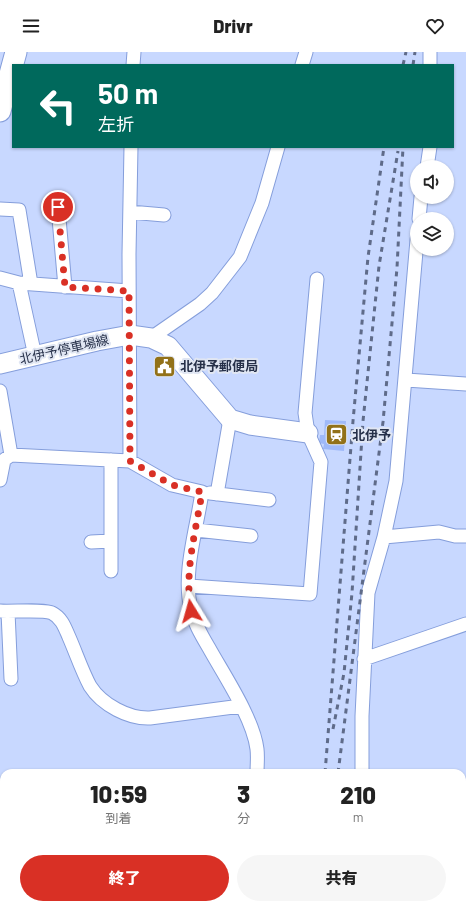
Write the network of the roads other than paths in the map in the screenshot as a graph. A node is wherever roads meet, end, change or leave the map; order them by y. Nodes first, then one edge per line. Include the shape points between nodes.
1 (16, 52) edge
2 (134, 52) edge
3 (306, 52) edge
4 (13, 64) edge
5 (133, 64) edge
6 (302, 64) edge
7 (12, 67) edge
8 (0, 111) edge
9 (131, 148) edge
10 (278, 148) edge
11 (430, 148) edge
12 (429, 160) edge
13 (58, 207) dead end
14 (0, 209) edge
15 (130, 212) junction
16 (164, 215) dead end
17 (416, 256) edge
18 (0, 278) edge
19 (317, 280) dead end
20 (25, 284) junction
21 (65, 287) junction
22 (129, 291) junction
23 (130, 335) junction
24 (151, 338) junction
25 (35, 356) junction
26 (0, 364) edge
27 (406, 380) junction
28 (466, 384) edge
29 (0, 391) edge
30 (230, 419) junction
31 (308, 433) junction
32 (11, 455) junction
33 (111, 460) junction
34 (130, 461) junction
35 (0, 480) edge
36 (202, 492) junction
37 (218, 494) junction
38 (269, 500) dead end
39 (196, 530) junction
40 (251, 536) dead end
41 (384, 536) junction
42 (466, 536) edge
43 (111, 541) junction
44 (91, 542) dead end
45 (111, 572) dead end
46 (189, 586) junction
47 (4, 612) edge
48 (466, 624) edge
49 (364, 659) junction
50 (11, 679) dead end
51 (241, 706) junction
52 (257, 769) edge
53 (362, 769) edge

1 - 4 main road
2 - 5 street
3 - 6 street
7 - 8 main road
9 - 15 street
10 - 24 street via 262,203 240,257 200,304
11 - 12 street
13 - 21 street
14 - 20 street via 19,210
15 - 16 street
15 - 22 street
17 - 27 street
18 - 20 street
19 - 31 street via 305,414
20 - 21 street
20 - 25 street
21 - 22 street
22 - 23 street
23 - 24 main road, 北伊予停車場線
23 - 25 main road, 北伊予停車場線 via 97,340
23 - 34 street
24 - 30 main road, 北伊予停車場線 via 168,346
25 - 26 main road, 北伊予停車場線
27 - 28 street
27 - 41 street via 396,481
29 - 32 street
30 - 31 main road via 250,425
30 - 37 street
31 - 46 street via 321,462 310,594
32 - 33 street
32 - 35 street via 4,460
33 - 34 street
33 - 43 street
34 - 36 street via 172,485
36 - 37 street
36 - 39 street
37 - 38 street
39 - 40 street
39 - 46 street
41 - 42 street via 439,532
41 - 49 street via 368,593
43 - 44 street
43 - 45 street
46 - 51 street via 191,611 195,622
47 - 50 street
47 - 51 street via 50,612 58,617 65,627 91,686 100,697 127,714 138,718 150,718
48 - 49 street
49 - 53 street
51 - 52 street via 257,748

